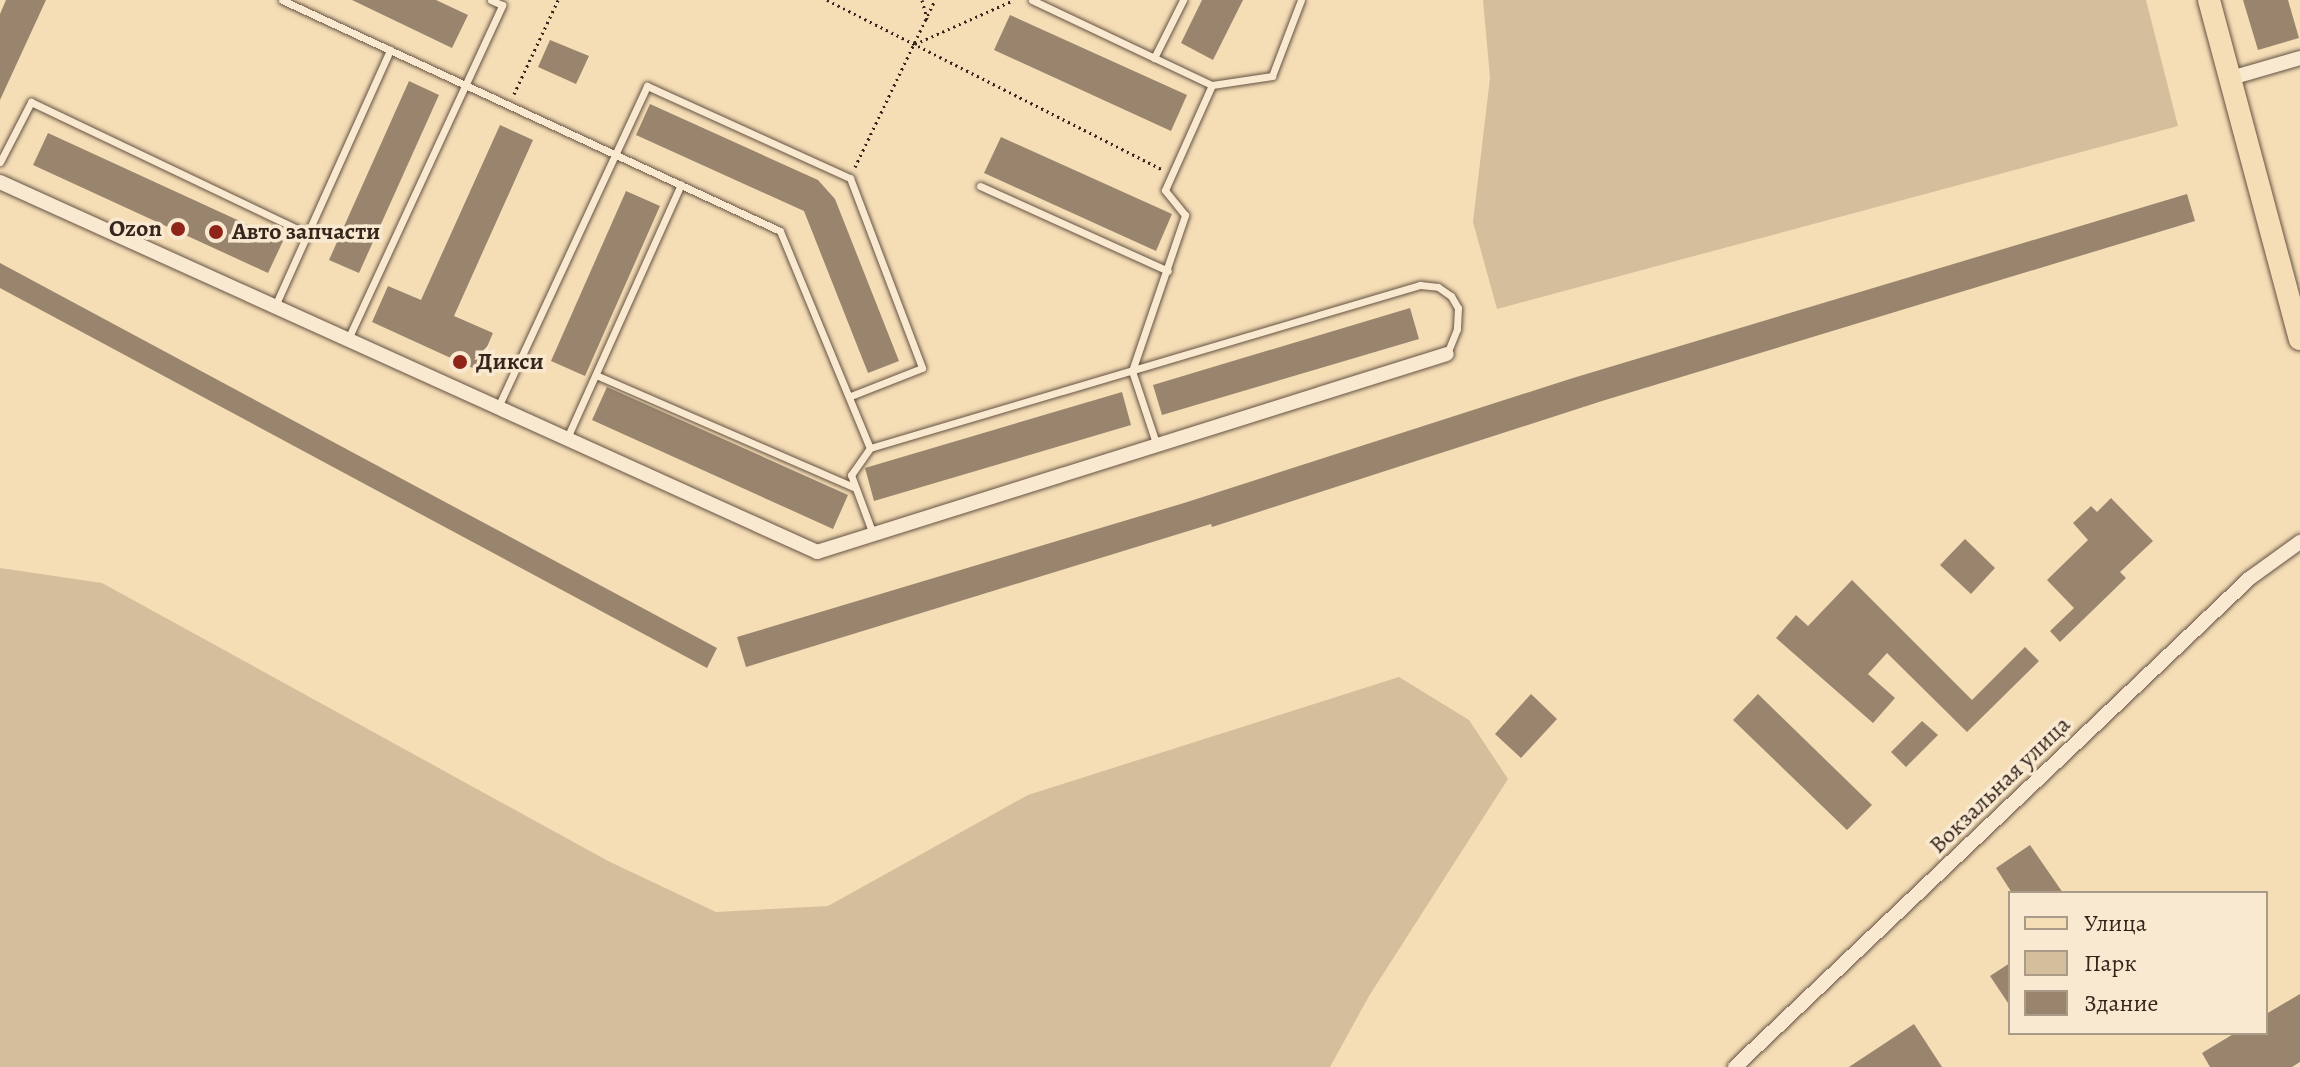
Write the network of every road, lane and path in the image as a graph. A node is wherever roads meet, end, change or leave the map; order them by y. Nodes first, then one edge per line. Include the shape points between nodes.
1 (282, 0) edge
2 (491, 0) edge
3 (558, 0) edge
4 (827, 0) edge
5 (922, 0) edge
6 (935, 0) edge
7 (1014, 0) edge
8 (1032, 0) edge
9 (1183, 0) edge
10 (1301, 0) edge
11 (2209, 0) edge
12 (927, 19) junction
13 (915, 44) junction
14 (390, 50) junction
15 (1154, 58) junction
16 (2300, 58) edge
17 (2231, 78) junction
18 (465, 85) junction
19 (1212, 85) junction
20 (509, 105) junction
21 (615, 153) junction
22 (0, 162) edge
23 (1172, 174) junction
24 (850, 178) junction
25 (0, 182) edge
26 (681, 184) junction
27 (980, 186) dead end
28 (308, 234) junction
29 (1168, 271) junction
30 (275, 306) junction
31 (348, 339) junction
32 (2300, 339) edge
33 (1447, 354) joint
34 (1132, 371) junction
35 (596, 375) junction
36 (851, 396) junction
37 (498, 407) junction
38 (567, 439) junction
39 (1157, 446) junction
40 (870, 448) junction
41 (855, 488) junction
42 (873, 536) junction
43 (2300, 542) edge
44 (1735, 1067) edge

1 - 14 lane
2 - 18 lane via 502,5
3 - 20 path
4 - 13 path
5 - 12 path
6 - 12 path
7 - 13 path
8 - 15 lane
9 - 15 lane
10 - 19 lane via 1272,76
11 - 17 main road
12 - 13 path
13 - 23 path
13 - 24 path
14 - 18 lane
14 - 28 lane
15 - 19 lane
16 - 17 street
17 - 32 main road
18 - 20 lane
18 - 31 lane
19 - 23 lane
20 - 21 lane
21 - 24 lane via 647,86
21 - 26 lane
21 - 37 lane
22 - 28 lane via 31,102
23 - 29 lane via 1165,190 1185,215
24 - 36 lane via 922,368
25 - 30 street
26 - 35 lane
26 - 36 lane via 780,231
27 - 29 lane
28 - 30 lane
29 - 34 lane
30 - 31 street
31 - 37 street
33 - 34 lane via 1458,308 1438,287 1420,285
33 - 39 street
34 - 39 lane
34 - 40 lane
35 - 38 lane
35 - 41 lane
36 - 40 lane
37 - 38 street
38 - 42 street via 817,552
39 - 42 street
40 - 41 lane via 851,475
41 - 42 lane
43 - 44 street, Вокзальная улица via 2250,578

